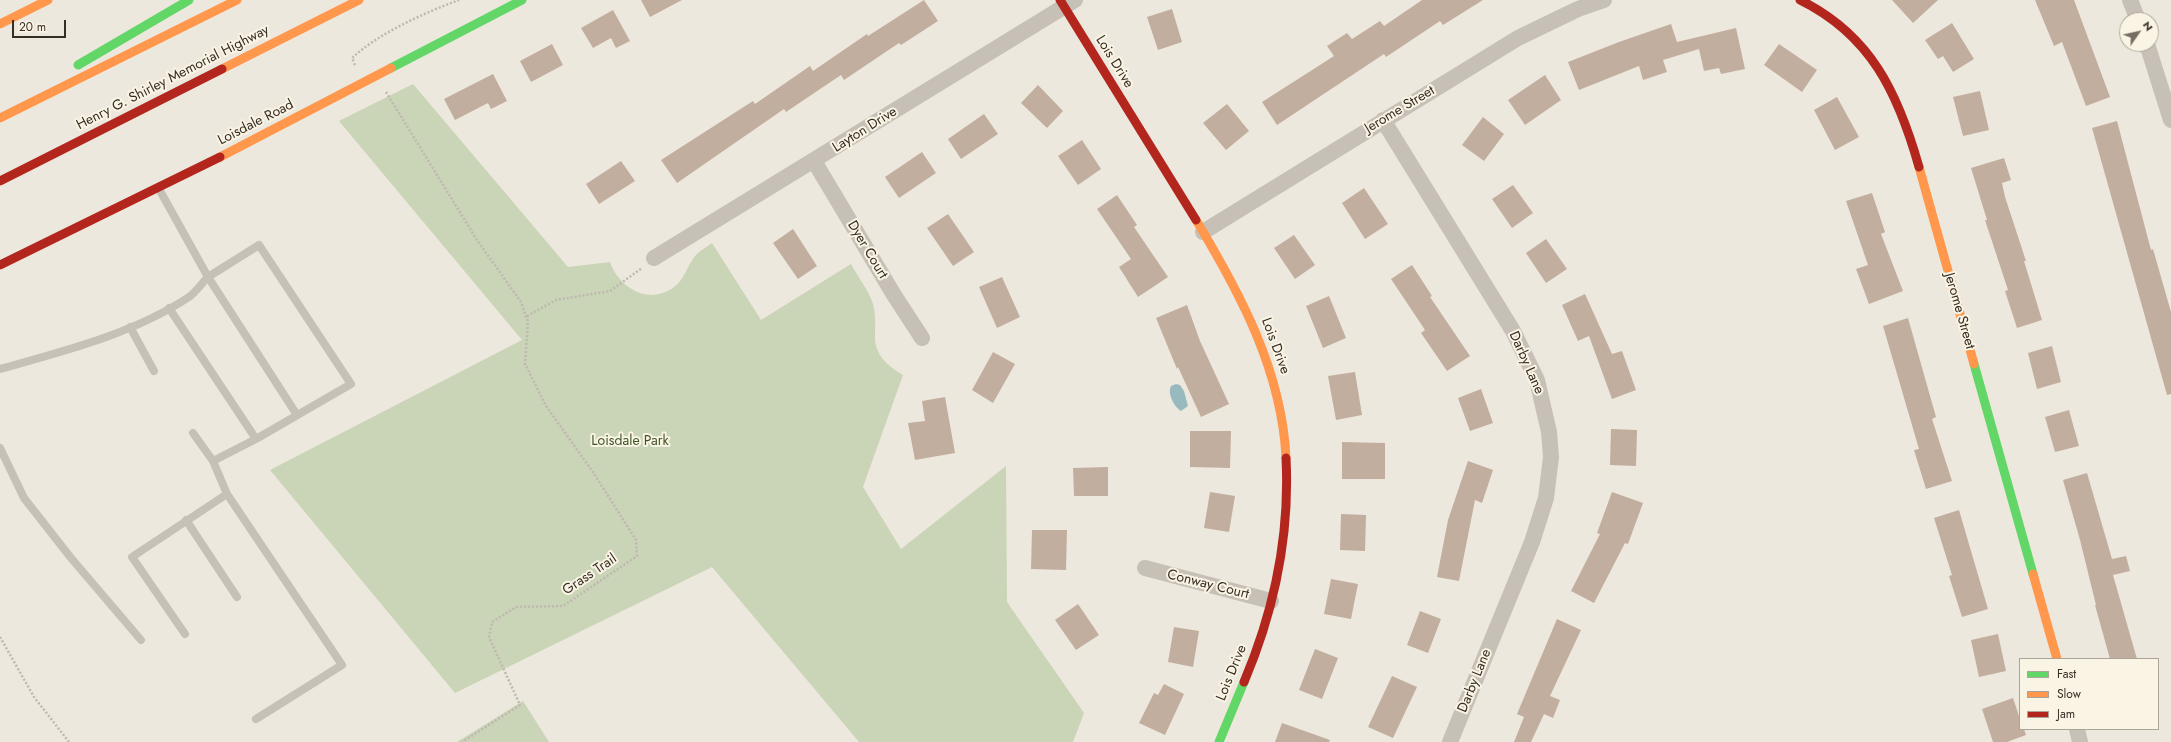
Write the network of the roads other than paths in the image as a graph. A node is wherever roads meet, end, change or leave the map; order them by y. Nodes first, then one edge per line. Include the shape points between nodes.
1 (48, 0) edge
2 (189, 0) edge
3 (237, 0) edge
4 (359, 0) edge
5 (522, 0) edge
6 (1604, 0) edge
7 (1800, 0) edge
8 (2130, 0) edge
9 (1066, 2) edge
10 (2135, 12) edge
11 (0, 24) edge
12 (2150, 52) edge
13 (67, 71) dead end
14 (20, 97) dead end
15 (0, 108) edge
16 (0, 118) edge
17 (1383, 120) junction
18 (2171, 120) edge
19 (814, 161) junction
20 (0, 180) edge
21 (159, 188) junction
22 (1203, 232) junction
23 (654, 258) road end
24 (0, 266) edge
25 (208, 277) junction
26 (169, 308) junction
27 (130, 326) junction
28 (922, 338) dead end
29 (0, 368) edge
30 (154, 371) dead end
31 (297, 415) junction
32 (193, 434) dead end
33 (256, 439) junction
34 (0, 448) edge
35 (213, 460) junction
36 (227, 494) junction
37 (186, 520) junction
38 (1145, 568) dead end
39 (237, 597) dead end
40 (1271, 601) junction
41 (185, 634) dead end
42 (141, 640) dead end
43 (2057, 658) edge
44 (256, 719) dead end
45 (2077, 730) edge
46 (1219, 742) edge
47 (1450, 742) edge
48 (2080, 742) edge

1 - 11 main road
2 - 13 main road
3 - 16 main road
4 - 20 main road, Henry G. Shirley Memorial Highway
5 - 21 main road, Loisdale Road
6 - 17 street, Jerome Street via 1578,9 1518,38
7 - 43 main road, Jerome Street via 1832,18 1851,34 1887,79 1899,105 1910,136
8 - 10 street
9 - 19 street, Layton Drive
9 - 22 main road, Lois Drive
12 - 18 street
14 - 15 main road
17 - 22 street, Jerome Street
17 - 47 street, Darby Lane via 1513,331 1537,380 1549,432 1550,457 1546,498 1532,542
19 - 23 street, Layton Drive
19 - 28 street, Dyer Court via 894,296
21 - 24 main road, Loisdale Road
21 - 25 lane
22 - 40 main road, Lois Drive via 1252,322 1273,382 1280,415 1286,466 1286,517
25 - 26 lane via 190,296
25 - 31 lane
25 - 31 lane via 259,245 351,384
26 - 27 lane
26 - 33 lane
27 - 29 lane via 78,347
27 - 30 lane
31 - 33 lane
32 - 35 lane
33 - 35 lane
34 - 42 lane via 24,498
35 - 36 lane
36 - 37 lane
36 - 44 lane via 342,665
37 - 39 lane
37 - 41 lane via 132,558
38 - 40 street, Conway Court
40 - 46 main road, Lois Drive via 1255,655
45 - 48 street

